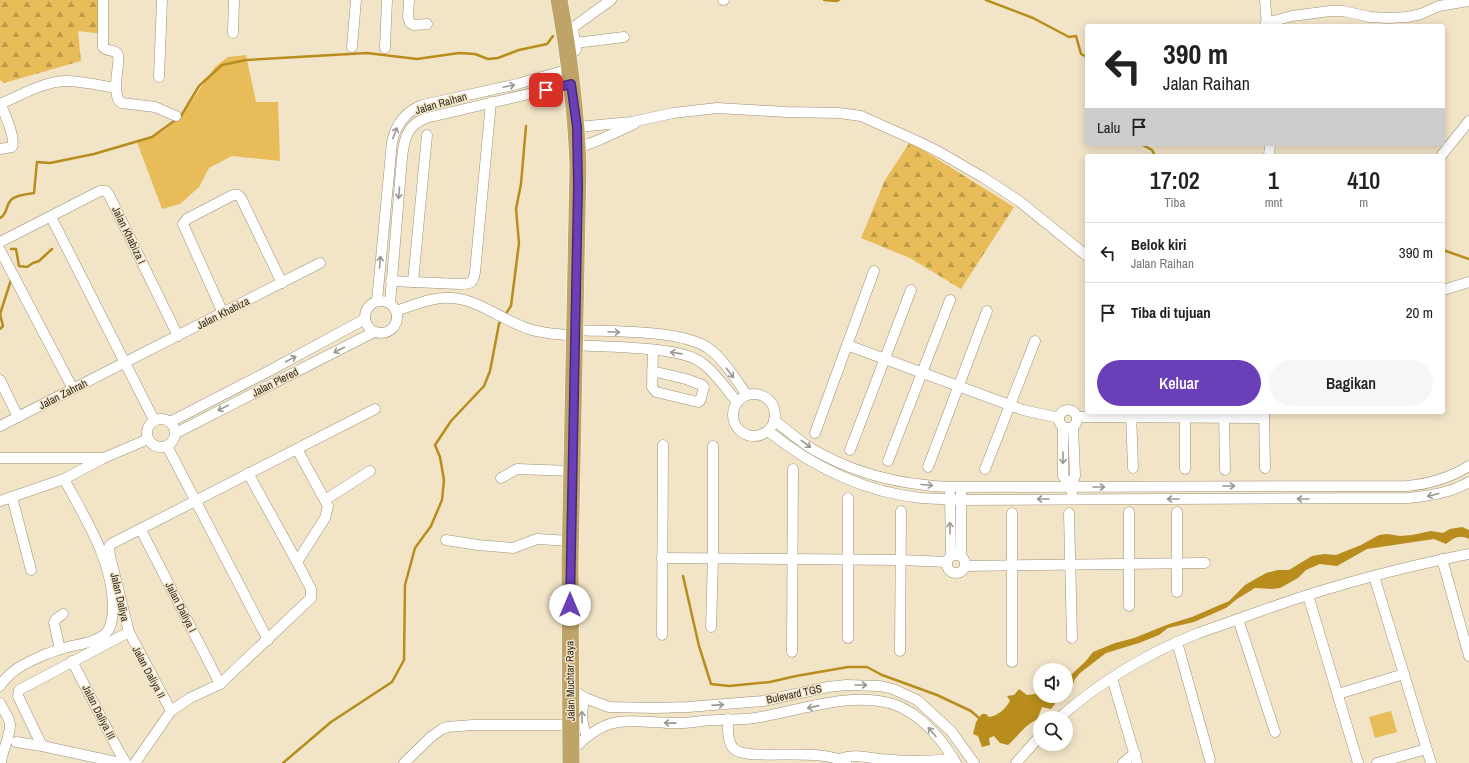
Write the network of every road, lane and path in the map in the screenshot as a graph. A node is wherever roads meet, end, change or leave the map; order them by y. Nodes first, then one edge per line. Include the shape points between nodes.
1 (103, 0) edge
2 (162, 0) edge
3 (234, 0) edge
4 (356, 0) edge
5 (387, 0) edge
6 (409, 0) edge
7 (611, 0) edge
8 (1264, 0) edge
9 (1469, 1) edge
10 (560, 7) edge
11 (427, 24) dead end
12 (1266, 24) edge
13 (233, 33) dead end
14 (624, 37) dead end
15 (352, 47) dead end
16 (385, 48) dead end
17 (570, 58) junction
18 (159, 77) dead end
19 (115, 88) junction
20 (461, 97) junction
21 (491, 102) junction
22 (1, 107) edge
23 (463, 109) junction
24 (176, 116) dead end
25 (643, 120) junction
26 (1469, 121) edge
27 (595, 125) junction
28 (577, 127) junction
29 (427, 135) dead end
30 (599, 140) junction
31 (578, 148) junction
32 (0, 149) edge
33 (1443, 154) edge
34 (389, 176) junction
35 (400, 177) junction
36 (51, 217) junction
37 (0, 242) edge
38 (0, 250) edge
39 (1085, 254) edge
40 (320, 263) dead end
41 (874, 271) dead end
42 (391, 282) junction
43 (414, 282) junction
44 (1469, 282) edge
45 (282, 283) junction
46 (1445, 289) edge
47 (911, 290) dead end
48 (950, 300) dead end
49 (377, 301) junction
50 (393, 307) junction
51 (987, 311) dead end
52 (223, 313) junction
53 (365, 319) junction
54 (374, 332) junction
55 (178, 336) junction
56 (575, 337) junction
57 (1034, 341) dead end
58 (847, 345) junction
59 (653, 350) junction
60 (885, 359) junction
61 (126, 362) junction
62 (269, 371) junction
63 (652, 371) junction
64 (922, 373) junction
65 (0, 380) edge
66 (276, 382) junction
67 (959, 386) junction
68 (73, 389) junction
69 (747, 395) junction
70 (737, 402) junction
71 (1010, 405) junction
72 (375, 409) dead end
73 (1131, 415) edge
74 (1185, 415) edge
75 (1224, 415) edge
76 (1264, 415) edge
77 (18, 417) junction
78 (1077, 417) junction
79 (154, 420) junction
80 (774, 420) junction
81 (170, 422) junction
82 (1061, 423) junction
83 (0, 426) edge
84 (1073, 427) junction
85 (768, 431) junction
86 (176, 433) junction
87 (815, 433) dead end
88 (148, 439) junction
89 (663, 445) dead end
90 (167, 446) junction
91 (713, 446) dead end
92 (297, 449) junction
93 (850, 450) dead end
94 (0, 458) edge
95 (104, 458) junction
96 (888, 461) dead end
97 (1469, 466) edge
98 (928, 467) dead end
99 (1133, 468) dead end
100 (1265, 468) dead end
101 (793, 469) dead end
102 (985, 469) dead end
103 (1185, 469) dead end
104 (1225, 470) dead end
105 (370, 471) dead end
106 (572, 471) junction
107 (248, 473) junction
108 (501, 478) dead end
109 (64, 479) junction
110 (1469, 482) edge
111 (950, 487) junction
112 (962, 487) junction
113 (1071, 487) junction
114 (12, 497) junction
115 (848, 498) dead end
116 (950, 499) junction
117 (1072, 499) junction
118 (325, 500) junction
119 (961, 500) junction
120 (0, 501) edge
121 (196, 501) junction
122 (901, 511) dead end
123 (1069, 512) dead end
124 (1129, 512) dead end
125 (1178, 512) dead end
126 (1012, 513) dead end
127 (141, 530) junction
128 (446, 540) dead end
129 (571, 541) junction
130 (1469, 554) edge
131 (961, 556) junction
132 (662, 558) junction
133 (713, 559) junction
134 (793, 559) junction
135 (949, 559) junction
136 (1442, 559) junction
137 (848, 560) junction
138 (901, 560) junction
139 (297, 562) junction
140 (1205, 563) dead end
141 (1129, 564) junction
142 (1177, 564) junction
143 (1070, 565) junction
144 (965, 566) junction
145 (1012, 566) junction
146 (31, 570) dead end
147 (1374, 576) junction
148 (1177, 592) dead end
149 (1308, 595) junction
150 (1129, 606) dead end
151 (63, 614) dead end
152 (1238, 619) junction
153 (711, 627) dead end
154 (129, 632) junction
155 (662, 636) dead end
156 (848, 638) dead end
157 (1072, 638) dead end
158 (268, 640) junction
159 (1177, 642) junction
160 (60, 649) junction
161 (900, 651) dead end
162 (792, 652) dead end
163 (1469, 656) edge
164 (72, 661) junction
165 (1012, 662) dead end
166 (1404, 674) junction
167 (1112, 678) junction
168 (1, 683) edge
169 (220, 684) junction
170 (570, 688) junction
171 (1338, 694) junction
172 (585, 698) junction
173 (0, 704) edge
174 (609, 707) junction
175 (688, 707) junction
176 (655, 708) junction
177 (171, 711) junction
178 (1068, 711) edge
179 (728, 720) junction
180 (653, 722) junction
181 (689, 723) junction
182 (610, 724) junction
183 (571, 725) junction
184 (1275, 732) dead end
185 (587, 736) junction
186 (16, 742) dead end
187 (1033, 744) edge
188 (42, 746) junction
189 (1426, 749) junction
190 (571, 758) edge
191 (1136, 758) edge
192 (954, 760) edge
193 (1210, 760) dead end
194 (843, 761) edge
195 (879, 761) edge
196 (121, 762) edge
197 (0, 763) edge
198 (135, 763) edge
199 (404, 763) edge
200 (974, 763) edge
201 (1016, 763) edge
202 (1123, 763) edge
203 (1358, 763) edge
204 (1377, 763) edge
205 (1431, 763) edge

1 - 19 street via 103,47 115,52 118,58
2 - 18 street
3 - 13 street
4 - 15 street
5 - 16 street
6 - 11 street via 410,23
7 - 17 street via 575,26
8 - 12 street
9 - 12 street via 1439,6 1407,17 1370,17 1330,11 1292,16
10 - 17 highway, Jalan Muchtar Raya
14 - 17 street
20 -> 17 street, Jalan Raihan via 517,84
17 - 21 street, Jalan Raihan
17 - 28 highway, Jalan Muchtar Raya
19 - 22 street via 57,82 37,88
19 - 24 street via 117,98 122,103 155,107
20 - 23 street
34 -> 20 street, Jalan Raihan via 394,134 403,118 416,108
21 - 23 street, Jalan Raihan
21 - 43 street via 474,278 466,284
22 - 32 street via 10,127 13,145
23 - 35 street, Jalan Raihan via 426,118 410,127 405,137
25 - 27 street
25 - 30 street
25 - 39 street via 673,113 717,108 861,116 925,144 984,178 1019,201
26 - 33 street
27 - 28 street
27 - 30 street
28 - 31 highway, Jalan Muchtar Raya
29 - 43 street
30 - 31 street
31 - 56 highway, Jalan Muchtar Raya
34 - 35 street
49 -> 34 street, Jalan Raihan
35 -> 42 street, Jalan Raihan
36 - 37 street
36 - 55 street, Jalan Khabiza I via 100,191 106,191
36 - 61 street
38 - 68 street
40 - 45 street, Jalan Khabiza
41 - 58 street
42 - 43 street
42 - 50 street, Jalan Raihan
44 - 46 street
45 - 52 street, Jalan Khabiza
45 - 52 street via 241,198 233,195 187,219 183,224
47 - 60 street
48 - 64 street
49 - 50 street via 384,301
49 - 53 street via 367,308
50 - 54 street via 398,317 393,329 387,333
50 - 56 street via 453,298 469,302 530,330
51 - 67 street
52 - 55 street, Jalan Khabiza
53 - 54 street
62 -> 53 street
54 -> 66 street, Jalan Plered
55 - 61 street, Jalan Khabiza
56 - 59 street
56 -> 69 street via 665,334 689,340 708,348
56 - 106 highway, Jalan Muchtar Raya
57 - 71 street
58 - 60 street
58 - 87 street
59 - 63 street
70 -> 59 street via 712,371 701,362 685,354
60 - 64 street
60 - 93 street
61 - 68 street, Jalan Zahrah
61 - 79 street
62 - 66 street
62 - 81 street
63 - 63 street via 702,385 704,387 700,401 656,392 652,387
64 - 67 street
64 - 96 street
65 - 77 street
66 -> 86 street, Jalan Plered
67 - 71 street
67 - 98 street
68 - 77 street, Jalan Zahrah
69 - 70 street
69 - 80 street via 758,394 768,400 774,409
70 - 85 street via 732,417 739,431 754,437
71 - 82 street
71 - 102 street
72 - 92 street, Jalan Daliya
73 - 74 street
73 - 78 street
73 - 99 street
74 - 75 street
74 - 103 street
75 - 76 street
75 - 104 street
76 - 100 street
77 - 83 street, Jalan Zahrah
78 - 82 street via 1073,411 1062,412
78 - 84 street
79 - 81 street
79 - 88 street via 148,428
80 - 85 street
80 -> 111 street via 813,449 840,462 894,480 925,486
81 - 86 street
82 - 84 street via 1066,429
82 -> 113 street via 1063,476
84 - 113 street via 1075,476
85 - 116 street via 813,462 857,483 890,493
86 - 90 street via 172,443
88 - 90 street via 156,447
88 - 95 street
89 - 132 street
90 - 121 street
91 - 133 street
92 - 107 street, Jalan Daliya
92 - 118 street
94 - 95 street
95 - 109 street
113 -> 97 street via 1407,486 1444,479
101 - 134 street
105 - 118 street
106 - 108 street via 517,469
106 - 129 highway, Jalan Muchtar Raya
107 - 121 street, Jalan Daliya
107 - 139 street
109 - 114 street
109 - 160 street via 100,547 113,602 112,622 107,633 94,640
110 -> 117 street via 1447,491 1408,498
111 - 112 street
111 - 116 street
112 - 113 street
112 - 119 street
113 - 117 street
114 - 120 street
114 - 146 street
115 - 137 street
116 - 119 street
135 -> 116 street
117 -> 119 street
118 - 139 street via 328,506 325,518
119 - 131 street
121 - 127 street, Jalan Daliya
121 - 158 street
122 - 138 street
123 - 143 street
124 - 141 street
125 - 142 street
126 - 145 street
127 - 154 street, Jalan Daliya via 109,546
127 - 169 street, Jalan Daliya I
128 - 129 street via 513,548 537,539
129 - 170 highway, Jalan Muchtar Raya
130 - 136 street
131 - 135 street via 954,555
131 - 144 street
132 - 133 street
132 - 155 street
133 - 134 street
133 - 153 street
134 - 137 street
134 - 162 street
135 - 138 street
135 - 144 street via 948,569 954,573 961,572
136 - 147 street
136 - 163 street
137 - 138 street
137 - 156 street
138 - 161 street
139 - 158 street via 311,589 311,598
140 - 142 street
141 - 142 street
141 - 143 street
141 - 150 street
142 - 148 street
143 - 145 street
143 - 157 street
144 - 145 street
145 - 165 street
147 - 149 street
147 - 166 street
149 - 152 street
149 - 171 street
151 - 160 street via 54,623
152 - 159 street
152 - 184 street
154 - 164 street, Jalan Daliya
154 - 177 street, Jalan Daliya II
158 - 169 street
159 - 167 street via 1131,665
159 - 193 street
160 - 168 street via 21,666
164 - 188 street, Jalan Daliya via 18,692
164 - 196 street, Jalan Daliya III
166 - 171 street
166 - 189 street
167 - 178 street
167 - 191 street
169 - 177 street via 190,698
170 - 172 street, Bulevard TGS
170 - 183 highway, Jalan Muchtar Raya
171 - 203 street
172 - 174 street, Bulevard TGS
185 -> 172 street via 582,720
173 - 197 street via 10,724
174 - 176 street, Bulevard TGS
174 - 182 street
175 - 176 street, Bulevard TGS
175 - 181 street
175 -> 200 street, Bulevard TGS via 763,701 846,685 886,687 917,700 931,711 951,731
176 - 180 street
177 - 198 street
179 - 181 street, Bulevard TGS
192 -> 179 street, Bulevard TGS via 929,728 913,714 891,704 847,700 753,719
179 - 194 street via 730,743 738,752 829,756
181 -> 180 street, Bulevard TGS
180 - 182 street, Bulevard TGS
182 - 185 street, Bulevard TGS
183 - 190 highway, Jalan Muchtar Raya
183 - 199 street via 447,727 432,736
185 - 190 street, Bulevard TGS
186 - 188 street
187 - 201 street
188 - 196 street
189 - 204 street
189 - 205 street
191 - 202 street
192 - 195 street
194 - 195 street via 856,756

